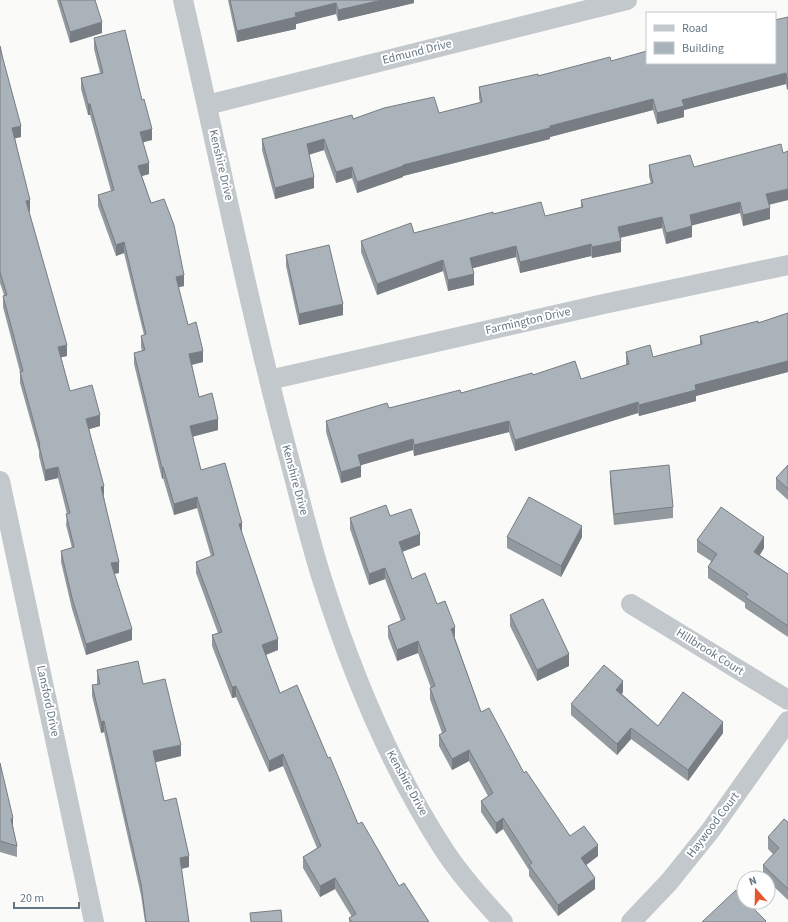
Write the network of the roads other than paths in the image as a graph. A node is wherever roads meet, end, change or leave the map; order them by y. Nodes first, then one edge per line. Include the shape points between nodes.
1 (183, 0) edge
2 (627, 0) edge
3 (207, 105) junction
4 (788, 264) edge
5 (269, 380) junction
6 (0, 481) edge
7 (631, 604) dead end
8 (788, 700) edge
9 (788, 721) edge
10 (94, 922) edge
11 (503, 922) edge
12 (631, 922) edge

1 - 3 street, Kenshire Drive
2 - 3 street, Edmund Drive
3 - 5 street, Kenshire Drive
4 - 5 street, Farmington Drive
5 - 11 street, Kenshire Drive via 322,578 380,733 403,780 447,854 470,886
6 - 10 street, Lansford Drive
7 - 8 street, Hillbrook Court
9 - 12 street, Haywood Court via 710,831 669,882

